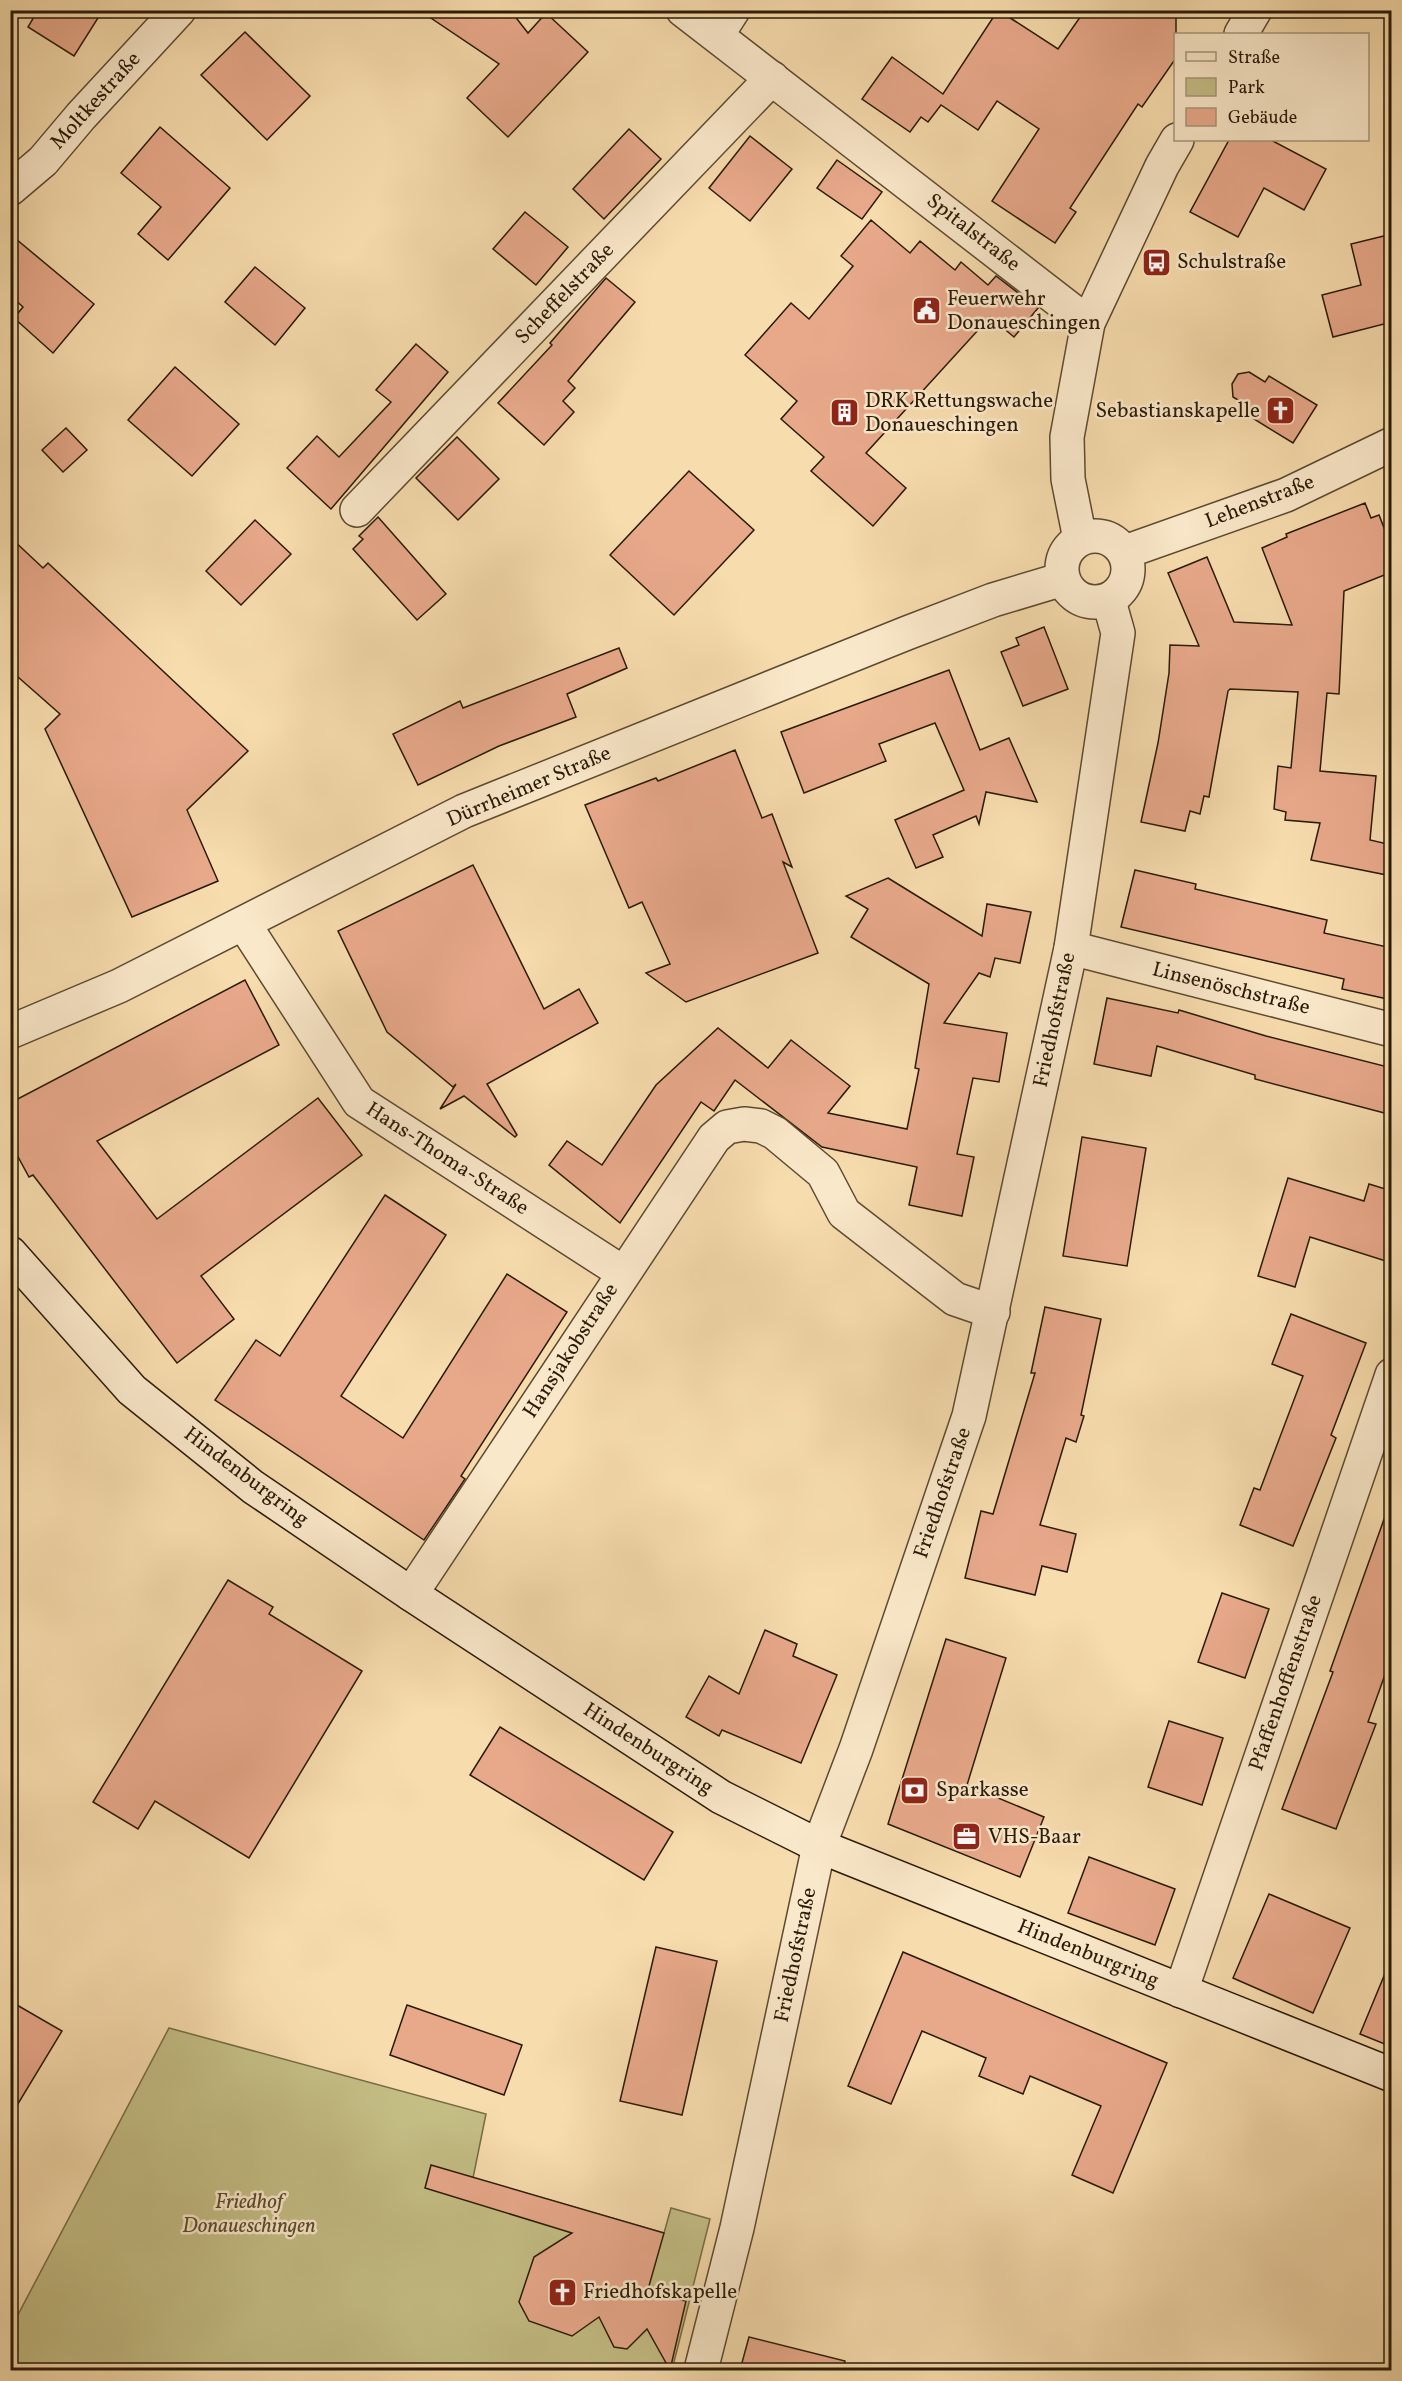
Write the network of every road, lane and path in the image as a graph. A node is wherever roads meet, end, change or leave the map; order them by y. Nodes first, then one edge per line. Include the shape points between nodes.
1 (179, 10) edge
2 (683, 10) edge
3 (1255, 10) edge
4 (725, 23) edge
5 (1242, 33) edge
6 (772, 78) junction
7 (1177, 141) edge
8 (10, 189) edge
9 (1088, 323) junction
10 (1392, 444) edge
11 (357, 510) dead end
12 (1080, 539) junction
13 (1125, 552) junction
14 (1063, 579) junction
15 (1109, 601) junction
16 (244, 924) junction
17 (1071, 948) junction
18 (1392, 1030) edge
19 (10, 1032) edge
20 (10, 1253) edge
21 (622, 1272) junction
22 (993, 1312) junction
23 (1392, 1375) edge
24 (411, 1594) junction
25 (819, 1846) junction
26 (1180, 1991) junction
27 (1392, 2075) edge
28 (701, 2370) edge

1 - 8 street, Moltkestraße via 43,161
2 - 4 street, Spitalstraße
3 - 5 street
4 - 6 street, Spitalstraße
6 - 9 street, Spitalstraße
6 - 11 street, Scheffelstraße
7 - 9 street
9 - 12 street via 1067,437 1068,479
10 - 13 street, Lehenstraße via 1286,495
12 - 13 street via 1105,537
12 - 14 street via 1064,556
13 - 15 street via 1128,580
14 - 15 street via 1070,592 1081,600
14 - 16 street, Dürrheimer Straße via 917,629 464,811
15 - 17 street, Friedhofstraße via 1118,633
16 - 19 street, Dürrheimer Straße via 118,986
16 - 21 street, Hans-Thoma-Straße via 359,1102
17 - 18 street, Linsenöschstraße
17 - 22 street, Friedhofstraße
20 - 24 street, Hindenburgring via 132,1390 253,1487
21 - 22 street, Hansjakobstraße via 714,1138 727,1127 744,1124 776,1133 823,1173 844,1213 955,1299
21 - 24 street, Hansjakobstraße
22 - 25 street, Friedhofstraße via 969,1416
23 - 26 street, Pfaffenhoffenstraße
24 - 25 street, Hindenburgring via 721,1797
25 - 26 street, Hindenburgring
25 - 28 street, Friedhofstraße via 737,2228
26 - 27 street, Hindenburgring

